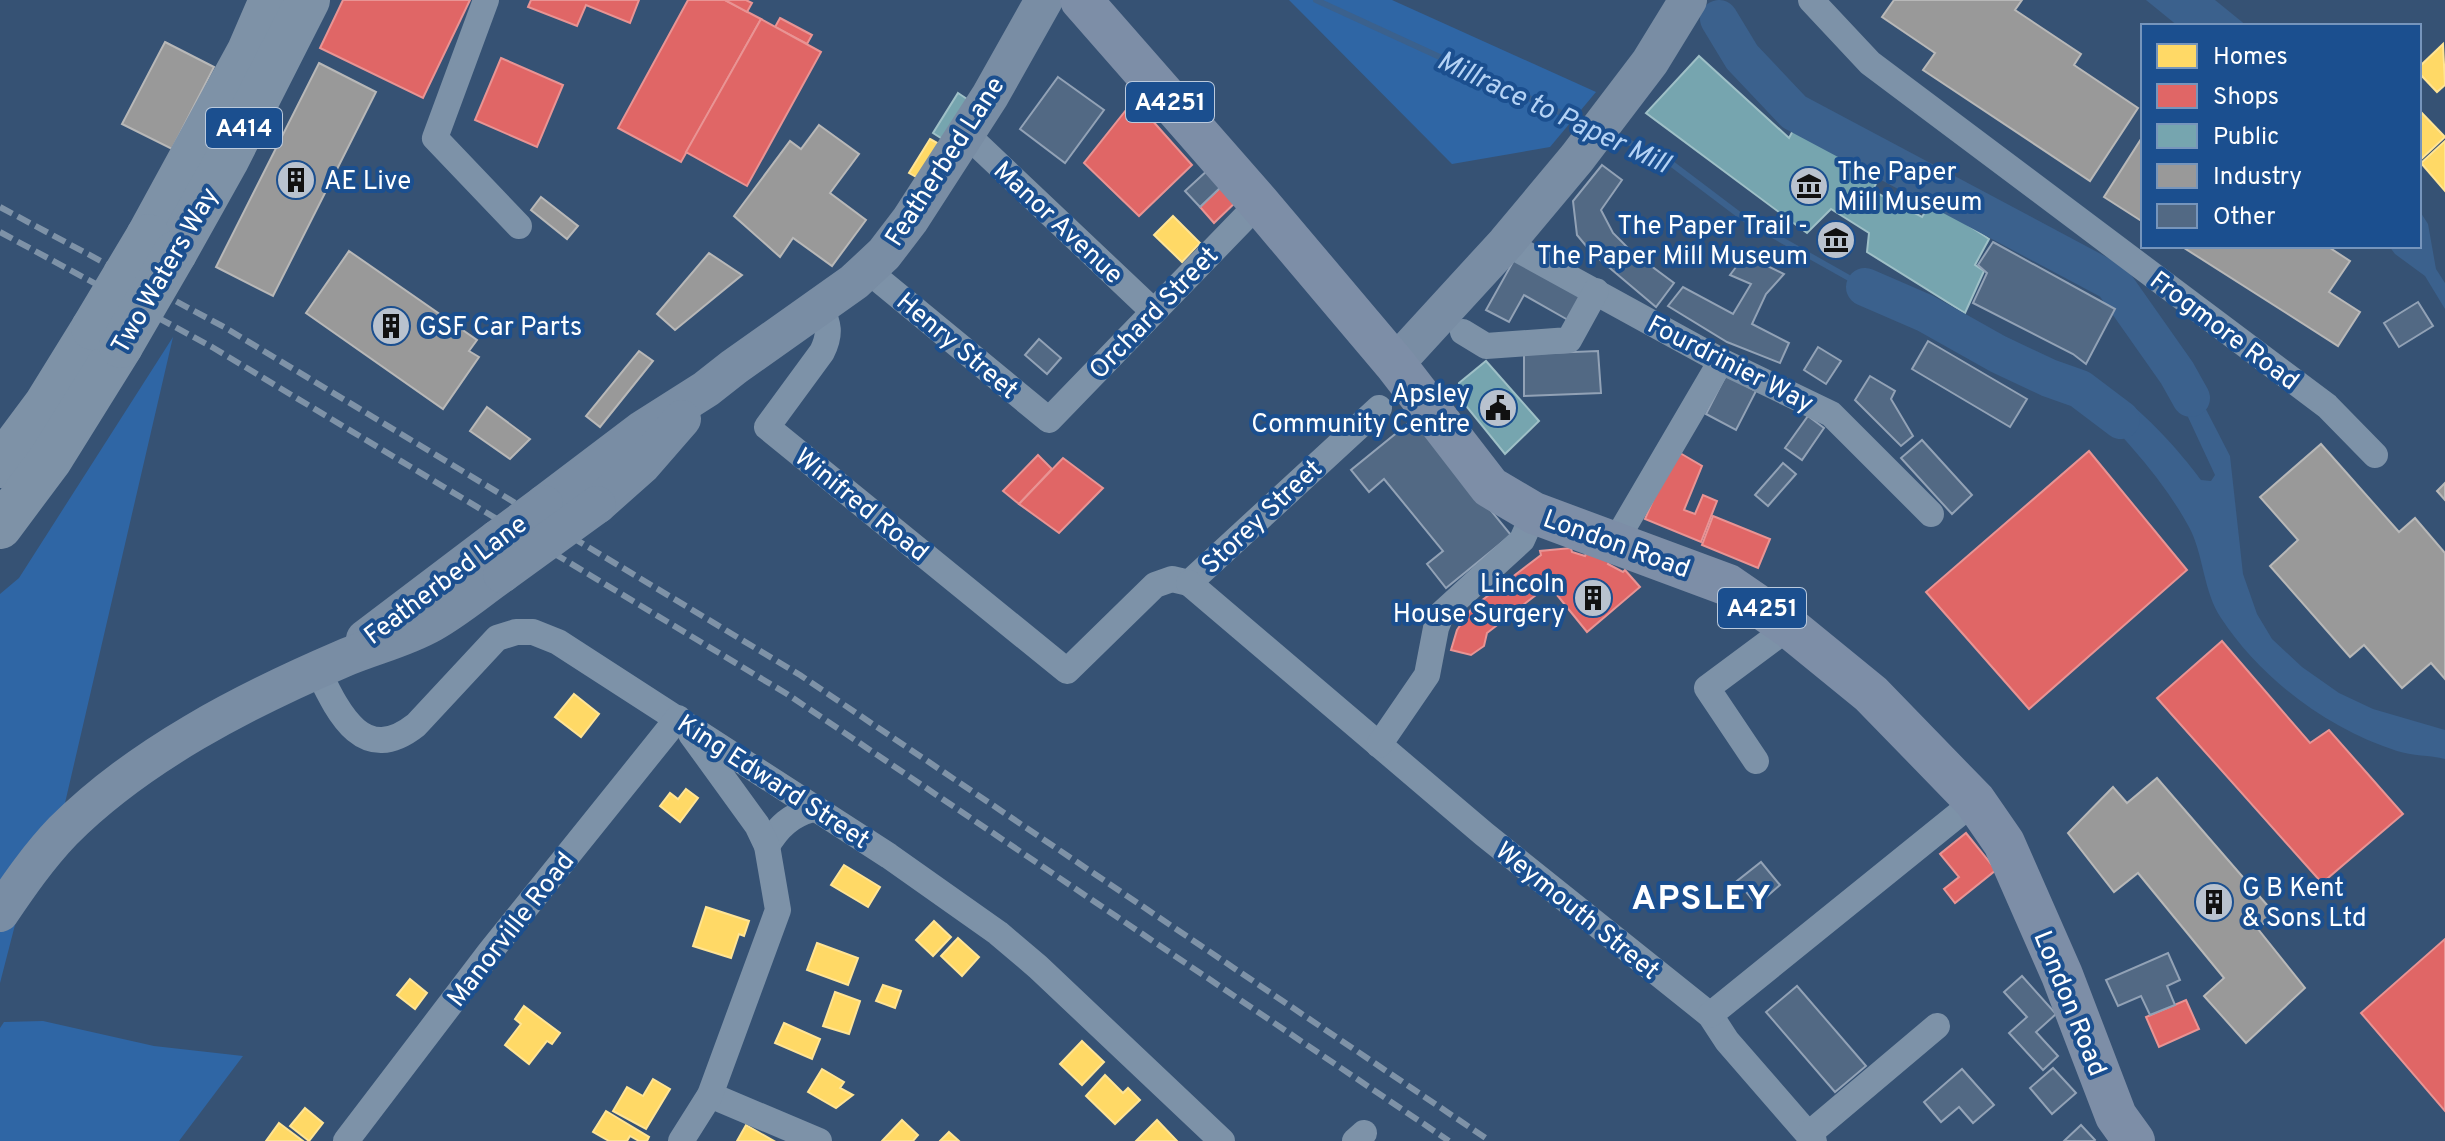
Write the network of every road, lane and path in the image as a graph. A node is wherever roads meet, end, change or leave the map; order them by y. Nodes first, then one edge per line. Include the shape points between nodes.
1 (271, 0) edge
2 (308, 0) edge
3 (486, 0) edge
4 (1044, 0) edge
5 (1081, 0) edge
6 (1688, 0) edge
7 (1811, 0) edge
8 (965, 133) junction
9 (1259, 203) junction
10 (519, 226) dead end
11 (1506, 243) junction
12 (161, 244) junction
13 (867, 270) junction
14 (1596, 291) junction
15 (820, 306) junction
16 (1153, 311) junction
17 (1463, 332) dead end
18 (107, 337) junction
19 (1721, 361) junction
20 (1395, 364) junction
21 (706, 389) junction
22 (1379, 408) dead end
23 (1049, 420) joint
24 (2375, 455) dead end
25 (0, 466) edge
26 (1534, 513) junction
27 (1931, 514) dead end
28 (0, 527) edge
29 (1615, 542) junction
30 (500, 556) junction
31 (1189, 583) junction
32 (1789, 627) junction
33 (330, 665) junction
34 (1067, 671) joint
35 (681, 720) junction
36 (1379, 745) junction
37 (1756, 761) dead end
38 (1975, 801) junction
39 (813, 809) junction
40 (767, 846) junction
41 (0, 913) edge
42 (1710, 1015) junction
43 (1937, 1026) dead end
44 (710, 1095) junction
45 (1812, 1138) edge
46 (346, 1141) edge
47 (681, 1141) edge
48 (819, 1141) edge
49 (1222, 1141) edge
50 (2134, 1141) edge

1 - 12 highway, Two Waters Way / A414
2 - 12 highway, Two Waters Way / A414 via 227,160
3 - 10 street via 435,138
4 - 8 street, Featherbed Lane
5 - 9 main road, London Road / A4251
6 - 11 street via 1650,62
7 - 24 street, Frogmore Road via 1870,63 2327,406
8 - 13 street, Featherbed Lane via 903,230
8 - 16 street, Manor Avenue
9 - 16 street, Orchard Street
9 - 20 main road, London Road / A4251
11 - 14 street, Fourdrinier Way
11 - 20 street
12 - 18 highway, Two Waters Way / A414, bridge
13 - 15 street, Featherbed Lane
13 - 23 street, Henry Street
14 - 17 street via 1569,340 1486,346
14 - 19 street, Fourdrinier Way
15 - 21 street, Featherbed Lane
15 - 34 street, Winifred Road via 828,340 767,427
16 - 23 street, Orchard Street
18 - 25 highway, Two Waters Way / A414 via 46,404
18 - 28 highway, Two Waters Way / A414 via 50,460
19 - 27 street, Fourdrinier Way via 1831,414
19 - 29 street
20 - 26 main road, London Road / A4251 via 1490,487
21 - 30 street, Featherbed Lane, bridge via 544,504
21 - 30 street, Featherbed Lane, bridge via 642,465 597,505
22 - 31 street, Storey Street
26 - 29 main road, London Road / A4251
26 - 36 street via 1522,540 1442,613 1427,675
29 - 32 main road, London Road / A4251 via 1728,585
30 - 33 street, Featherbed Lane via 385,621
31 - 34 street, Storey Street via 1172,579 1155,585
31 - 36 street, Weymouth Street
32 - 37 street via 1707,688
32 - 38 main road, London Road / A4251 via 1871,694
33 - 35 street, King Edward Street via 345,722 366,737 386,739 406,732 497,638 516,632 558,642
33 - 41 street, Featherbed Lane via 183,739 110,791 36,862
35 - 39 street, King Edward Street
35 - 40 street
35 - 46 street, Manorville Road via 490,952
36 - 42 street, Weymouth Street
38 - 42 street
38 - 50 main road, London Road / A4251 via 2004,843 2116,1116
39 - 40 street via 784,823
39 - 49 street, King Edward Street via 998,933
40 - 44 street via 778,910
42 - 45 street, Weymouth Street
43 - 45 street
44 - 47 street
44 - 48 street

